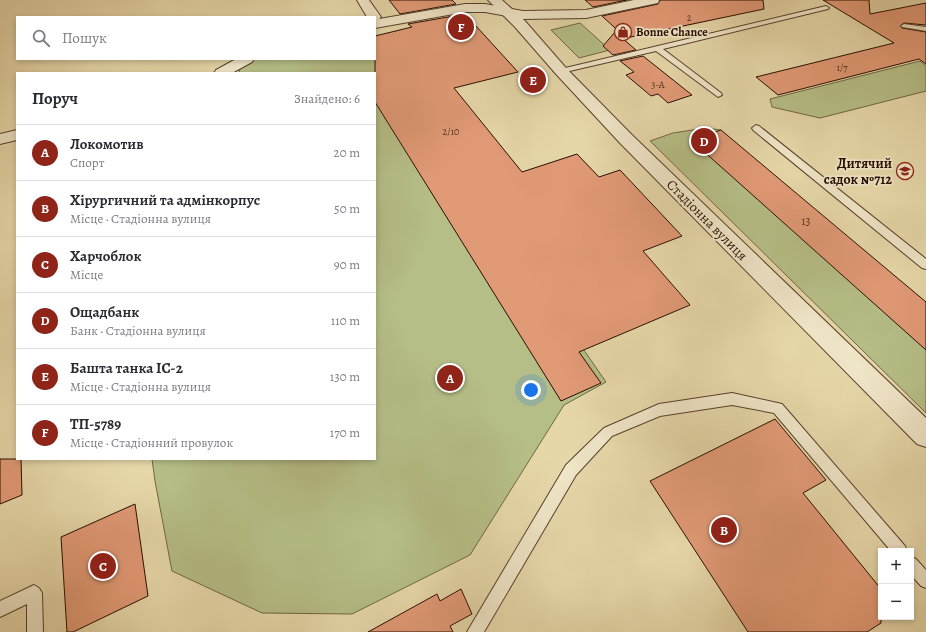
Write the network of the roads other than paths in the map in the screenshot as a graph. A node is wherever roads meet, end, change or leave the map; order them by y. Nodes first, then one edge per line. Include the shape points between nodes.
1 (363, 0) edge
2 (653, 0) edge
3 (499, 5) edge
4 (826, 8) dead end
5 (373, 16) edge
6 (376, 21) edge
7 (904, 26) dead end
8 (926, 29) edge
9 (657, 48) junction
10 (245, 60) edge
11 (561, 71) junction
12 (223, 72) edge
13 (718, 94) dead end
14 (756, 128) dead end
15 (16, 135) edge
16 (0, 139) edge
17 (926, 265) edge
18 (926, 435) edge
19 (897, 548) edge
20 (914, 567) edge
21 (926, 581) edge
22 (0, 609) edge
23 (35, 632) edge
24 (475, 632) edge

1 - 5 street
2 - 3 street via 586,14 523,15
3 - 6 street
3 - 11 street, Стадіонна вулиця via 520,24
4 - 9 lane
7 - 8 lane
9 - 11 lane
9 - 13 lane
10 - 12 street
11 - 18 street, Стадіонна вулиця via 626,139
14 - 17 lane
15 - 16 street
19 - 24 lane via 778,408 732,399 659,410 608,432 571,470
20 - 21 lane
22 - 23 lane via 34,593

